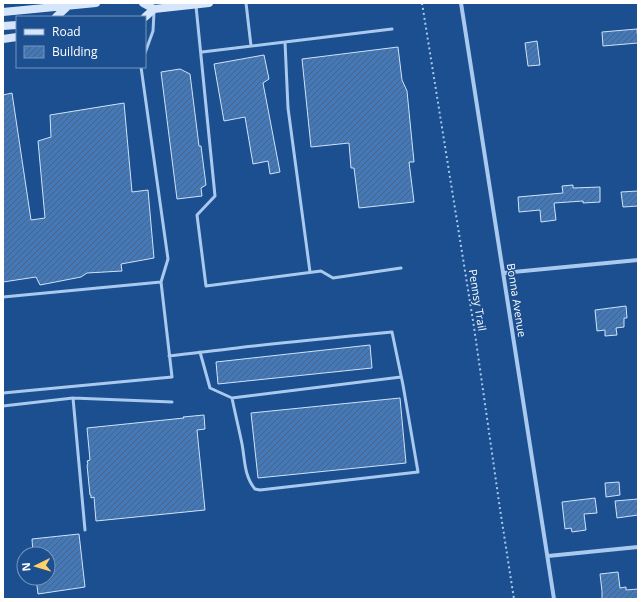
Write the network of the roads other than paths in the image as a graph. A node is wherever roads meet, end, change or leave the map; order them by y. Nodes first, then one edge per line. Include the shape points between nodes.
1 (96, 3) edge
2 (143, 3) edge
3 (209, 3) edge
4 (246, 3) edge
5 (461, 3) edge
6 (196, 4) junction
7 (68, 6) junction
8 (154, 9) junction
9 (3, 12) edge
10 (57, 16) edge
11 (145, 16) edge
12 (16, 25) edge
13 (3, 26) edge
14 (392, 29) dead end
15 (16, 37) edge
16 (3, 38) edge
17 (285, 42) junction
18 (251, 46) junction
19 (146, 50) edge
20 (202, 52) junction
21 (141, 68) edge
22 (638, 260) edge
23 (401, 268) dead end
24 (310, 272) junction
25 (504, 273) junction
26 (161, 282) junction
27 (3, 297) edge
28 (200, 352) junction
29 (170, 356) junction
30 (401, 378) junction
31 (3, 393) edge
32 (73, 398) junction
33 (232, 398) junction
34 (172, 402) dead end
35 (3, 406) edge
36 (86, 530) dead end
37 (638, 548) edge
38 (548, 556) junction
39 (554, 599) edge

1 - 7 main road
2 - 8 main road
3 - 6 main road
4 - 18 lane
5 - 25 street, Bonna Avenue
6 - 8 main road
6 - 20 lane
7 - 9 main road
7 - 10 main road
8 - 11 main road
8 - 19 lane via 152,31
12 - 13 main road
14 - 17 lane
15 - 16 main road
17 - 18 lane
17 - 24 lane via 288,108
18 - 20 lane
20 - 24 lane via 215,196 197,215 206,286
21 - 26 lane via 168,260
22 - 25 street
23 - 24 lane via 333,278 320,271
25 - 38 street, Bonna Avenue
26 - 27 lane
26 - 29 lane
28 - 29 lane
28 - 30 lane via 392,332
28 - 33 lane via 210,388
29 - 31 lane via 172,377
30 - 33 lane
30 - 33 lane via 418,472 255,489 246,473
32 - 34 lane
32 - 35 lane
32 - 36 lane
37 - 38 street
38 - 39 street, Bonna Avenue

